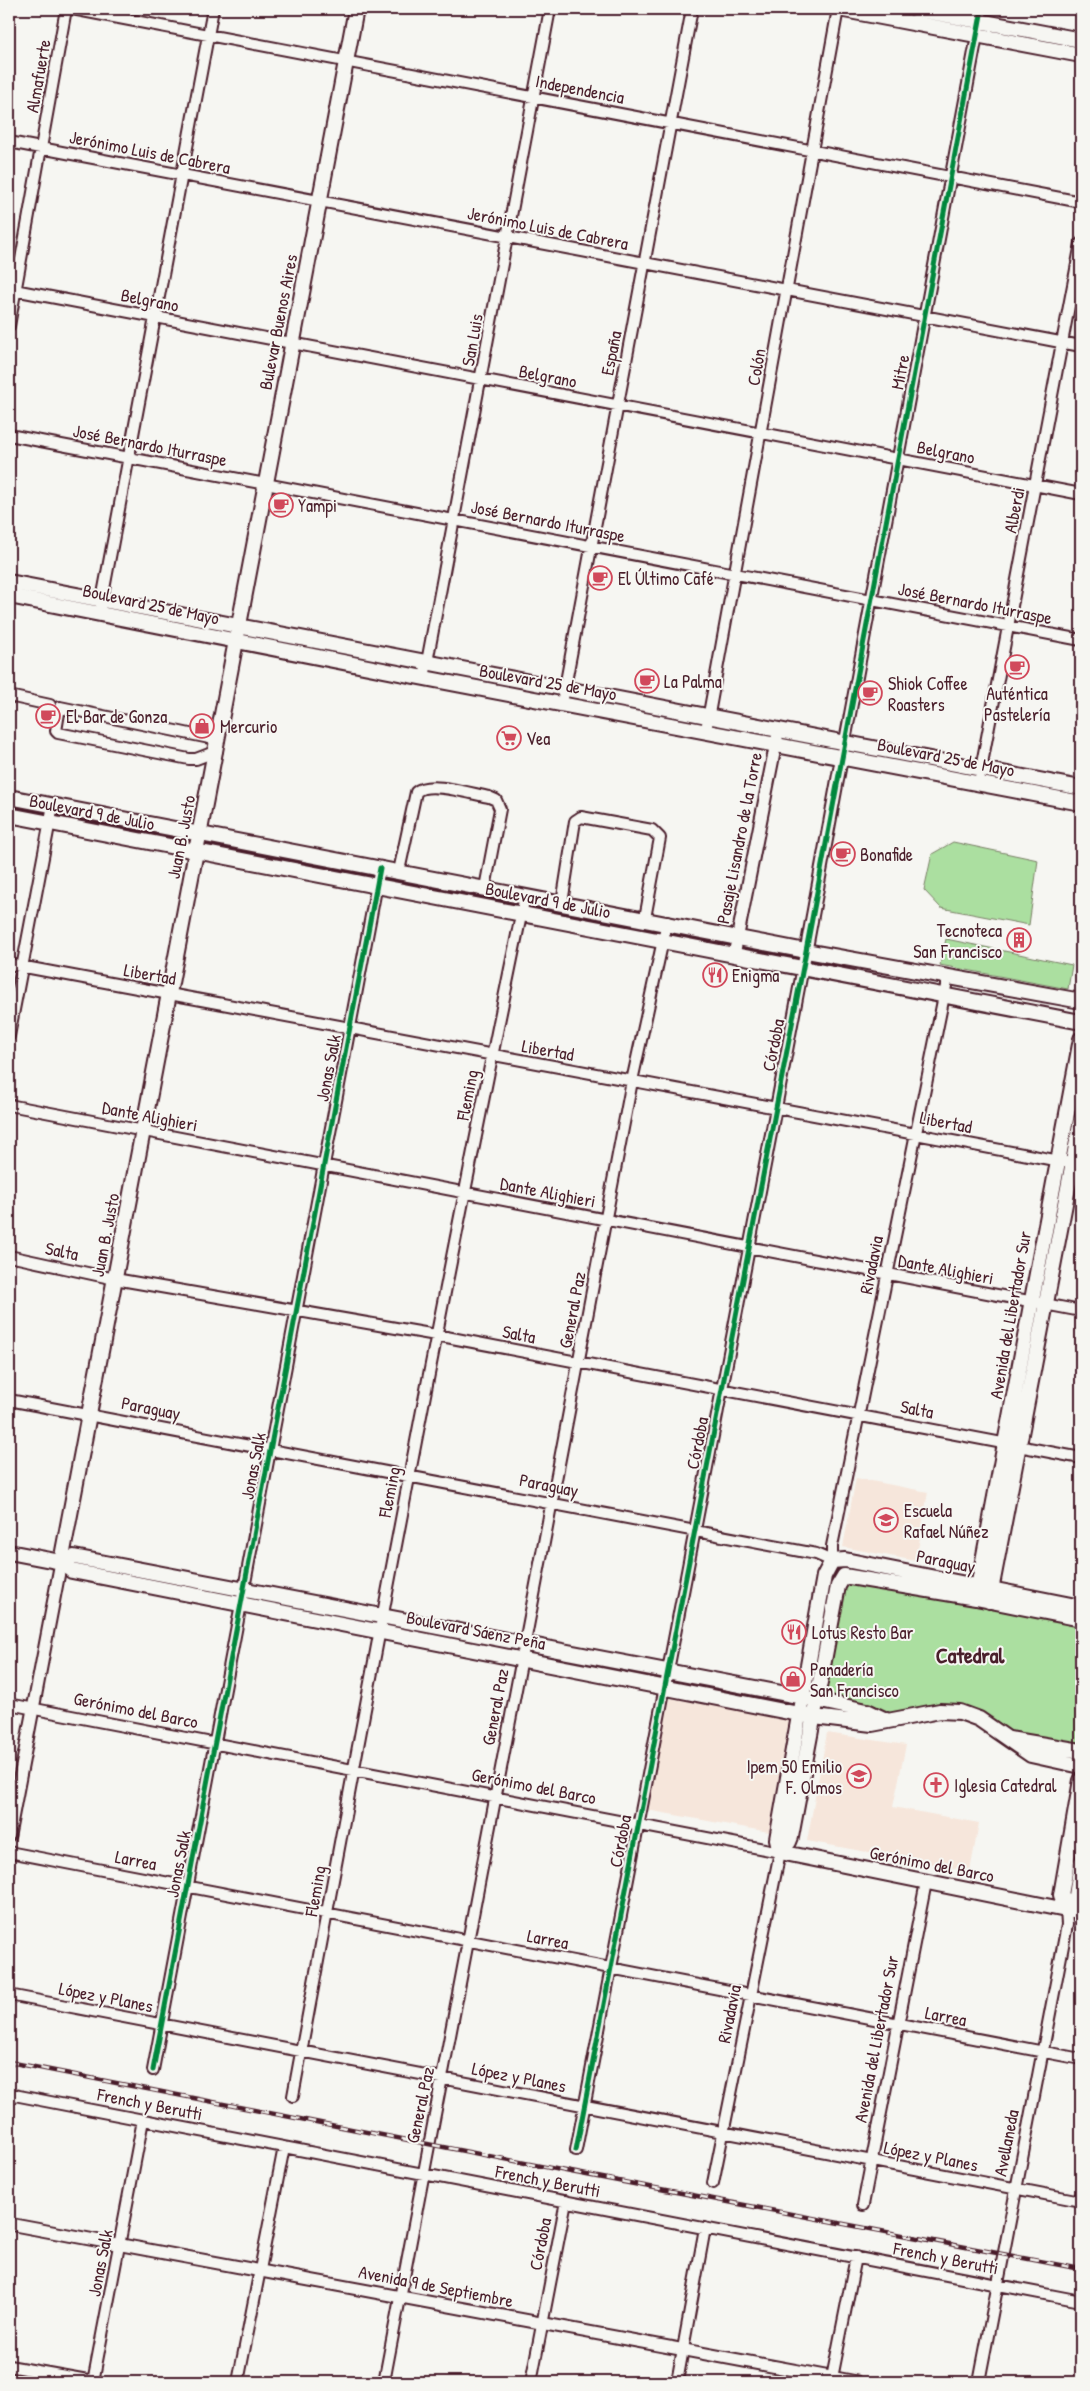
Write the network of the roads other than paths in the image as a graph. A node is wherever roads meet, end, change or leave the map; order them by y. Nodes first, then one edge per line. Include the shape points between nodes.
1 (66, 9) edge
2 (72, 9) edge
3 (213, 9) edge
4 (356, 9) edge
5 (550, 9) edge
6 (692, 9) edge
7 (839, 9) edge
8 (915, 9) edge
9 (981, 15) edge
10 (208, 35) junction
11 (978, 35) junction
12 (1081, 40) edge
13 (1081, 55) edge
14 (346, 61) junction
15 (533, 97) junction
16 (671, 123) junction
17 (9, 142) edge
18 (42, 148) junction
19 (813, 150) junction
20 (181, 175) junction
21 (951, 177) junction
22 (320, 201) junction
23 (1081, 202) edge
24 (507, 237) junction
25 (1081, 243) edge
26 (645, 263) junction
27 (12, 290) edge
28 (787, 290) junction
29 (925, 316) junction
30 (154, 317) junction
31 (9, 326) edge
32 (1062, 342) junction
33 (293, 344) junction
34 (1081, 346) edge
35 (481, 379) junction
36 (618, 405) junction
37 (761, 433) junction
38 (9, 434) edge
39 (129, 458) junction
40 (898, 459) junction
41 (267, 484) junction
42 (1035, 485) junction
43 (1081, 494) edge
44 (455, 520) junction
45 (592, 546) junction
46 (735, 574) junction
47 (9, 582) edge
48 (9, 596) edge
49 (872, 600) junction
50 (100, 606) junction
51 (240, 626) junction
52 (1008, 626) junction
53 (1081, 640) edge
54 (237, 641) junction
55 (332, 644) junction
56 (328, 658) junction
57 (426, 662) junction
58 (424, 678) junction
59 (565, 688) junction
60 (9, 696) edge
61 (562, 703) junction
62 (55, 706) junction
63 (709, 716) junction
64 (778, 729) junction
65 (706, 730) junction
66 (845, 741) junction
67 (776, 744) junction
68 (218, 746) junction
69 (842, 756) junction
70 (981, 767) junction
71 (978, 782) junction
72 (1081, 788) edge
73 (9, 797) edge
74 (1081, 803) edge
75 (53, 805) junction
76 (9, 815) edge
77 (50, 823) junction
78 (201, 832) junction
79 (197, 852) junction
80 (380, 868) junction
81 (399, 872) junction
82 (377, 886) junction
83 (485, 888) junction
84 (525, 896) junction
85 (562, 903) junction
86 (521, 914) junction
87 (645, 918) junction
88 (667, 922) junction
89 (737, 936) junction
90 (663, 942) junction
91 (806, 950) junction
92 (734, 955) junction
93 (9, 964) edge
94 (22, 967) junction
95 (803, 968) junction
96 (948, 976) junction
97 (170, 994) junction
98 (945, 995) junction
99 (1081, 1001) edge
100 (1081, 1022) edge
101 (350, 1030) junction
102 (9, 1036) edge
103 (1081, 1039) edge
104 (491, 1056) junction
105 (632, 1081) junction
106 (9, 1105) edge
107 (775, 1108) junction
108 (1081, 1120) edge
109 (144, 1131) junction
110 (916, 1133) junction
111 (1057, 1161) junction
112 (1077, 1165) edge
113 (324, 1166) junction
114 (464, 1193) junction
115 (606, 1220) junction
116 (748, 1247) junction
117 (9, 1256) edge
118 (888, 1274) junction
119 (115, 1279) junction
120 (1031, 1302) junction
121 (1046, 1305) junction
122 (297, 1310) junction
123 (1081, 1311) edge
124 (436, 1335) junction
125 (579, 1362) junction
126 (721, 1390) junction
127 (9, 1400) edge
128 (859, 1414) junction
129 (89, 1415) junction
130 (1012, 1445) junction
131 (270, 1450) junction
132 (1081, 1458) edge
133 (408, 1477) junction
134 (552, 1505) junction
135 (694, 1531) junction
136 (9, 1552) edge
137 (832, 1561) junction
138 (61, 1562) junction
139 (844, 1576) junction
140 (984, 1593) junction
141 (242, 1597) junction
142 (1081, 1607) edge
143 (1081, 1619) edge
144 (382, 1624) junction
145 (524, 1644) junction
146 (521, 1658) junction
147 (667, 1671) junction
148 (664, 1686) junction
149 (802, 1698) junction
150 (817, 1701) junction
151 (9, 1704) edge
152 (33, 1709) junction
153 (799, 1714) junction
154 (814, 1717) junction
155 (886, 1720) junction
156 (1008, 1739) junction
157 (214, 1744) junction
158 (1081, 1751) edge
159 (1081, 1766) edge
160 (354, 1771) junction
161 (1081, 1780) edge
162 (494, 1798) junction
163 (637, 1825) junction
164 (9, 1835) edge
165 (9, 1852) edge
166 (780, 1852) junction
167 (1081, 1863) edge
168 (926, 1882) junction
169 (188, 1886) junction
170 (1066, 1910) junction
171 (328, 1913) junction
172 (1081, 1913) edge
173 (469, 1941) junction
174 (610, 1968) junction
175 (9, 1995) edge
176 (752, 1995) junction
177 (898, 2023) junction
178 (161, 2024) junction
179 (302, 2051) junction
180 (1042, 2051) junction
181 (1081, 2059) edge
182 (153, 2070) dead end
183 (443, 2079) junction
184 (9, 2094) edge
185 (294, 2096) dead end
186 (584, 2106) junction
187 (143, 2120) junction
188 (724, 2133) junction
189 (284, 2147) junction
190 (576, 2150) dead end
191 (871, 2161) junction
192 (422, 2174) junction
193 (714, 2183) dead end
194 (1016, 2189) junction
195 (566, 2201) junction
196 (1081, 2201) edge
197 (863, 2204) dead end
198 (9, 2224) edge
199 (705, 2228) junction
200 (120, 2245) junction
201 (856, 2258) junction
202 (259, 2270) junction
203 (998, 2285) junction
204 (398, 2297) junction
205 (1081, 2301) edge
206 (542, 2324) junction
207 (683, 2350) junction
208 (9, 2366) edge
209 (832, 2380) edge
210 (95, 2382) edge
211 (238, 2382) edge
212 (384, 2382) edge
213 (531, 2382) edge
214 (677, 2382) edge
215 (857, 2382) edge
216 (980, 2382) edge

1 - 18 street, Almafuerte
2 - 10 street, Independencia
3 - 10 street
4 - 14 main road, Bulevar Buenos Aires
5 - 15 street, San Luis
6 - 16 street, España
7 - 11 main road
7 - 19 street, Colón
8 - 9 main road
9 - 11 street, Mitre
9 - 12 main road
10 - 14 street, Independencia
10 - 20 street
11 - 13 main road
11 - 21 street, Mitre
14 - 15 street, Independencia
14 - 22 main road, Bulevar Buenos Aires
15 - 16 street, Independencia
15 - 24 street, San Luis
16 - 19 street, Independencia
16 - 26 street, España
17 - 18 street, Jerónimo Luis de Cabrera
18 - 20 street, Jerónimo Luis de Cabrera
18 - 27 street, Almafuerte
19 - 21 street, Independencia
19 - 28 street, Colón
20 - 22 street, Jerónimo Luis de Cabrera
20 - 30 street
21 - 23 street, Independencia
21 - 29 street, Mitre
22 - 24 street, Jerónimo Luis de Cabrera
22 - 33 main road, Bulevar Buenos Aires
24 - 26 street, Jerónimo Luis de Cabrera
24 - 35 street, San Luis
25 - 32 street, Alberdi
26 - 28 street, Jerónimo Luis de Cabrera
26 - 36 street, España
27 - 30 street, Belgrano
27 - 31 street, Almafuerte
28 - 29 street, Jerónimo Luis de Cabrera
28 - 37 street, Colón
29 - 32 street, Jerónimo Luis de Cabrera
29 - 40 street, Mitre
30 - 33 street, Belgrano
30 - 39 street
32 - 34 street, Jerónimo Luis de Cabrera
32 - 42 street, Alberdi
33 - 35 street, Belgrano
33 - 41 main road, Bulevar Buenos Aires
35 - 36 street, Belgrano
35 - 44 street, San Luis
36 - 37 street, Belgrano
36 - 45 street, España
37 - 40 street, Belgrano
37 - 46 street, Colón
38 - 39 street, José Bernardo Iturraspe
39 - 41 street, José Bernardo Iturraspe
39 - 50 street
40 - 42 street, Belgrano
40 - 49 street, Mitre
41 - 44 street, José Bernardo Iturraspe
41 - 51 main road, Bulevar Buenos Aires
42 - 43 street, Belgrano
42 - 52 street, Alberdi
44 - 45 street, José Bernardo Iturraspe
44 - 57 street, San Luis
45 - 46 street, José Bernardo Iturraspe
45 - 59 street, España
46 - 49 street, José Bernardo Iturraspe
46 - 63 street, Colón
47 - 50 main road, Boulevard 25 de Mayo
48 - 50 main road, Boulevard 25 de Mayo
49 - 52 street, José Bernardo Iturraspe
49 - 66 street, Mitre
50 - 51 main road, Boulevard 25 de Mayo
50 - 54 main road, Boulevard 25 de Mayo
51 - 54 main road, Bulevar Buenos Aires
51 - 55 main road, Boulevard 25 de Mayo
52 - 53 street, José Bernardo Iturraspe
52 - 70 street, Alberdi
54 - 56 main road, Boulevard 25 de Mayo
54 - 68 main road, Juan B. Justo
55 - 56 street
55 - 57 main road, Boulevard 25 de Mayo
56 - 58 main road, Boulevard 25 de Mayo
57 - 58 street, San Luis
57 - 59 main road, Boulevard 25 de Mayo
58 - 61 main road, Boulevard 25 de Mayo
59 - 61 street, España
59 - 63 main road, Boulevard 25 de Mayo
60 - 62 street
61 - 65 main road, Boulevard 25 de Mayo
62 - 68 street
62 - 68 street via 56,731 196,760
63 - 64 main road, Boulevard 25 de Mayo
63 - 65 street, Colón
64 - 66 main road, Boulevard 25 de Mayo
64 - 67 street, Pasaje Lisandro de la Torre
65 - 67 main road, Boulevard 25 de Mayo
66 - 69 street, Córdoba
66 - 70 main road, Boulevard 25 de Mayo
67 - 69 main road, Boulevard 25 de Mayo
67 - 89 street, Pasaje Lisandro de la Torre
68 - 78 main road, Juan B. Justo
69 - 71 main road, Boulevard 25 de Mayo
69 - 91 street, Córdoba
70 - 71 street, Alberdi
70 - 72 main road, Boulevard 25 de Mayo
71 - 74 main road, Boulevard 25 de Mayo
73 - 75 main road, Boulevard 9 de Julio
75 - 77 street
75 - 78 main road, Boulevard 9 de Julio
76 - 77 main road, Boulevard 9 de Julio
77 - 79 main road, Boulevard 9 de Julio
77 - 94 street
78 - 79 main road, Juan B. Justo
78 - 80 main road, Boulevard 9 de Julio
79 - 82 main road, Boulevard 9 de Julio
79 - 97 main road, Juan B. Justo
80 - 81 main road, Boulevard 9 de Julio
80 - 82 street, Jonas Salk
81 - 83 main road, Boulevard 9 de Julio
81 - 83 street via 416,792 423,786 432,786 496,800 500,809
82 - 86 main road, Boulevard 9 de Julio
82 - 101 street, Jonas Salk
83 - 84 main road, Boulevard 9 de Julio
84 - 85 main road, Boulevard 9 de Julio
84 - 86 street, Fleming
85 - 87 main road, Boulevard 9 de Julio
85 - 87 street via 576,821 581,817 652,830 660,838
86 - 90 main road, Boulevard 9 de Julio
86 - 104 street, Fleming
87 - 88 main road, Boulevard 9 de Julio
88 - 89 main road, Boulevard 9 de Julio
88 - 90 street, General Paz
89 - 91 main road, Boulevard 9 de Julio
89 - 92 street, Pasaje Lisandro de la Torre
90 - 92 main road, Boulevard 9 de Julio
90 - 105 street, General Paz
91 - 95 street, Córdoba
91 - 96 main road, Boulevard 9 de Julio
92 - 95 main road, Boulevard 9 de Julio
93 - 94 street, Libertad
94 - 97 street, Libertad
94 - 102 street
95 - 98 main road, Boulevard 9 de Julio
95 - 107 street, Córdoba
96 - 98 street, Rivadavia
96 - 99 main road, Boulevard 9 de Julio
97 - 101 street, Libertad
97 - 109 main road, Juan B. Justo
98 - 100 main road, Boulevard 9 de Julio
98 - 110 street, Rivadavia
101 - 104 street, Libertad
101 - 113 street, Jonas Salk
103 - 111 main road, Avenida del Libertador Sur
104 - 105 street, Libertad
104 - 114 street, Fleming
105 - 107 street, Libertad
105 - 115 street, General Paz
106 - 109 street, Dante Alighieri
107 - 110 street, Libertad
107 - 116 street, Córdoba
108 - 112 main road, Avenida del Libertador Sur
109 - 113 street, Dante Alighieri
109 - 119 main road, Juan B. Justo
110 - 111 street, Libertad
110 - 118 street, Rivadavia
111 - 112 street, Libertad
111 - 120 main road, Avenida del Libertador Sur
112 - 121 main road, Avenida del Libertador Sur
113 - 114 street, Dante Alighieri
113 - 122 street, Jonas Salk
114 - 115 street, Dante Alighieri
114 - 124 street, Fleming
115 - 116 street, Dante Alighieri
115 - 125 street, General Paz
116 - 118 street, Dante Alighieri
116 - 126 street, Córdoba
117 - 119 street, Salta
118 - 120 street, Dante Alighieri
118 - 128 street, Rivadavia
119 - 122 street, Salta
119 - 129 main road, Juan B. Justo
120 - 121 street, Dante Alighieri
120 - 130 main road, Avenida del Libertador Sur
121 - 123 street, Dante Alighieri
121 - 130 main road, Avenida del Libertador Sur
122 - 124 street, Salta
122 - 131 street, Jonas Salk
124 - 125 street, Salta
124 - 133 street, Fleming
125 - 126 street, Salta
125 - 134 street, General Paz
126 - 128 street, Salta
126 - 135 street, Córdoba
127 - 129 street, Paraguay
128 - 130 street, Salta
128 - 137 street, Rivadavia via 832,1546
129 - 131 street, Paraguay
129 - 138 main road, Juan B. Justo
130 - 132 street, Salta
130 - 140 main road, Avenida del Libertador Sur
131 - 133 street, Paraguay
131 - 141 street, Jonas Salk
133 - 134 street, Paraguay
133 - 144 street, Fleming
134 - 135 street, Paraguay
134 - 145 street, General Paz
135 - 137 street, Paraguay via 816,1554
135 - 147 street, Córdoba
136 - 138 main road, Boulevard Sáenz Peña
137 - 139 main road
137 - 140 main road, Paraguay via 845,1560
137 - 149 main road, Rivadavia via 824,1576
138 - 141 main road, Boulevard Sáenz Peña via 72,1571
138 - 152 street, Juan B. Justo
139 - 140 main road, Paraguay
139 - 150 main road, Rivadavia via 838,1586
140 - 142 main road, Paraguay
140 - 143 main road, Paraguay
141 - 144 main road, Boulevard Sáenz Peña
141 - 157 street, Jonas Salk
144 - 145 main road, Boulevard Sáenz Peña
144 - 146 main road, Boulevard Sáenz Peña
144 - 160 street, Fleming
145 - 146 street, General Paz
145 - 147 main road, Boulevard Sáenz Peña
146 - 148 main road, Boulevard Sáenz Peña
146 - 162 street, General Paz
147 - 148 street, Córdoba
147 - 149 main road, Boulevard Sáenz Peña
148 - 153 main road, Boulevard Sáenz Peña
148 - 163 street, Córdoba
149 - 150 main road, Boulevard Sáenz Peña
149 - 153 main road, Rivadavia
150 - 154 main road, Rivadavia
150 - 155 main road, Boulevard Sáenz Peña via 867,1710
151 - 152 street, Gerónimo del Barco
152 - 157 street, Gerónimo del Barco
152 - 164 street, Juan B. Justo
153 - 154 main road, Boulevard Sáenz Peña
153 - 166 main road, Rivadavia via 777,1839
154 - 155 main road, Boulevard Sáenz Peña via 860,1724
154 - 166 main road, Rivadavia via 789,1842
155 - 156 main road, Boulevard Sáenz Peña via 940,1711 960,1712 979,1719
156 - 158 main road, Boulevard Sáenz Peña
156 - 159 main road, Boulevard Sáenz Peña via 1032,1755
157 - 160 street, Gerónimo del Barco
157 - 169 street, Jonas Salk
160 - 162 street, Gerónimo del Barco
160 - 171 street, Fleming
161 - 170 main road, Avellaneda via 1061,1895
162 - 163 street, Gerónimo del Barco
162 - 173 street, General Paz
163 - 166 street, Gerónimo del Barco
163 - 174 street, Córdoba
165 - 169 street, Larrea
166 - 168 main road, Gerónimo del Barco
166 - 176 street, Rivadavia
167 - 170 main road, Avellaneda via 1076,1896
168 - 170 main road, Gerónimo del Barco
168 - 177 street, Avenida del Libertador Sur
169 - 171 street, Larrea
169 - 178 street, Jonas Salk
170 - 172 street, Gerónimo del Barco
170 - 180 street, Avellaneda via 1067,1925
171 - 173 street, Larrea
171 - 179 street, Fleming
173 - 174 street, Larrea
173 - 183 street, General Paz
174 - 176 street, Larrea
174 - 186 street, Córdoba
175 - 178 street, López y Planes
176 - 177 street, Larrea
176 - 188 street, Rivadavia
177 - 180 street, Larrea
177 - 191 street, Avenida del Libertador Sur
178 - 179 street, López y Planes
178 - 182 street, Jonas Salk
179 - 183 street, López y Planes
179 - 185 street, Fleming
180 - 181 street, Larrea
180 - 194 street, Avellaneda
183 - 186 street, López y Planes
183 - 192 street, General Paz
184 - 187 street, French y Berutti
186 - 188 street, López y Planes
186 - 190 street, Córdoba
187 - 189 street, French y Berutti
187 - 200 street, Jonas Salk
188 - 191 street, López y Planes
188 - 193 street, Rivadavia
189 - 192 street, French y Berutti
189 - 202 street
191 - 194 street, López y Planes
191 - 197 street, Avenida del Libertador Sur
192 - 195 street, French y Berutti
192 - 204 street, General Paz
194 - 196 street, López y Planes
194 - 203 street, Avellaneda
195 - 199 street, French y Berutti
195 - 206 street, Córdoba
198 - 200 street, Avenida 9 de Septiembre
199 - 201 street, French y Berutti
199 - 207 street
200 - 202 street, Avenida 9 de Septiembre
200 - 210 street, Jonas Salk
201 - 203 street, French y Berutti
201 - 209 street
202 - 204 street, Avenida 9 de Septiembre
202 - 211 street
203 - 205 street, French y Berutti
203 - 216 street, Avellaneda
204 - 206 street, Avenida 9 de Septiembre
204 - 212 street, General Paz
206 - 207 street, Avenida 9 de Septiembre
206 - 213 street, Córdoba
207 - 209 street, Avenida 9 de Septiembre
207 - 214 street
208 - 210 street
209 - 215 street, Avenida 9 de Septiembre

